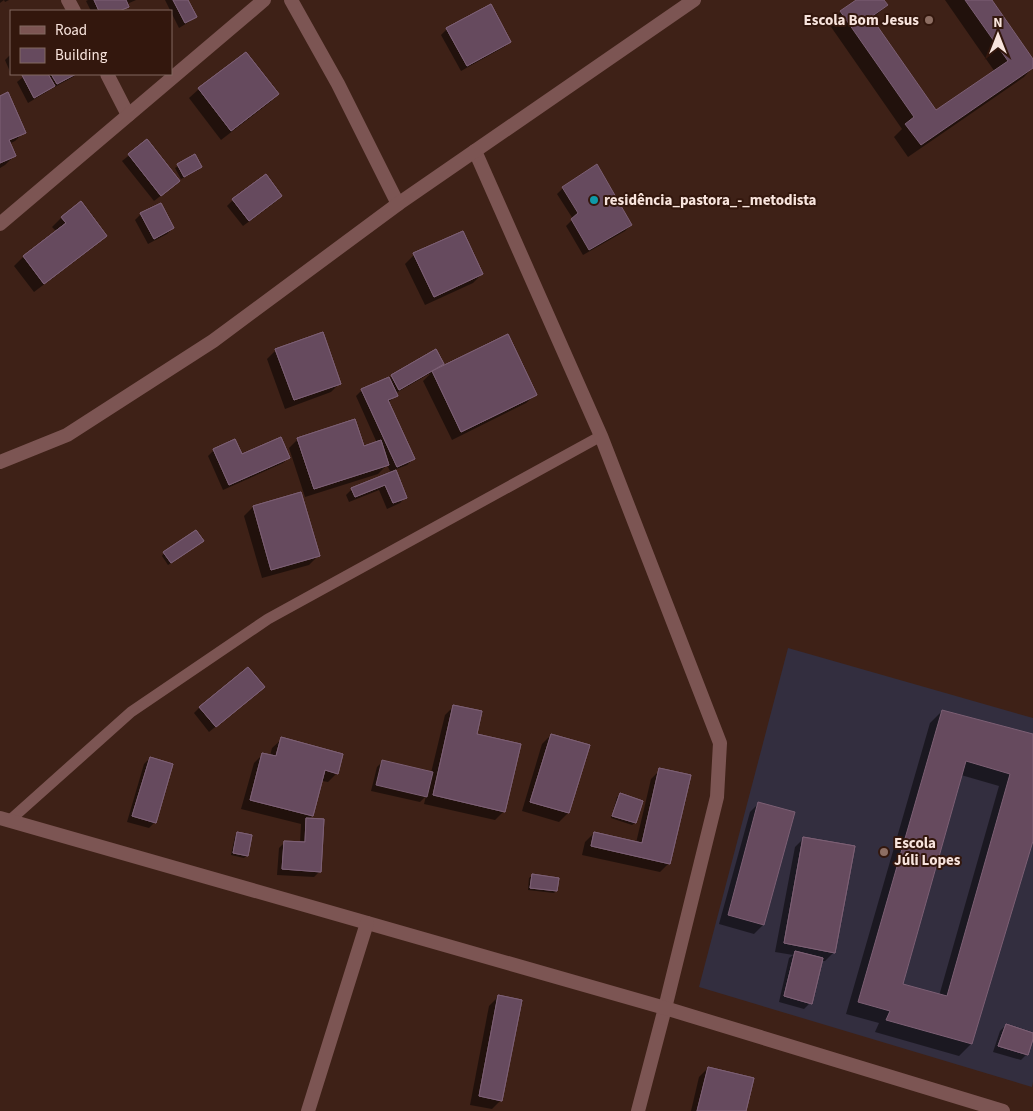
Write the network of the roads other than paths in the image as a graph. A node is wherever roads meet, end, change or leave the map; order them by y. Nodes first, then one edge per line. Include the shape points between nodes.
1 (264, 0) edge
2 (291, 0) edge
3 (694, 0) edge
4 (108, 75) edge
5 (128, 115) junction
6 (475, 151) junction
7 (398, 204) junction
8 (0, 224) edge
9 (601, 436) junction
10 (0, 462) edge
11 (5, 820) edge
12 (367, 923) junction
13 (665, 1008) junction
14 (308, 1111) edge
15 (638, 1111) edge
16 (1003, 1111) edge

1 - 5 street
2 - 7 street via 338,84
3 - 6 street
4 - 5 street
5 - 8 street
6 - 7 street
6 - 9 street
7 - 10 street via 213,341 67,434
9 - 11 lane via 268,619 131,712
9 - 13 street via 720,743 717,797
11 - 12 street
12 - 13 street
12 - 14 street
13 - 15 street
13 - 16 street

